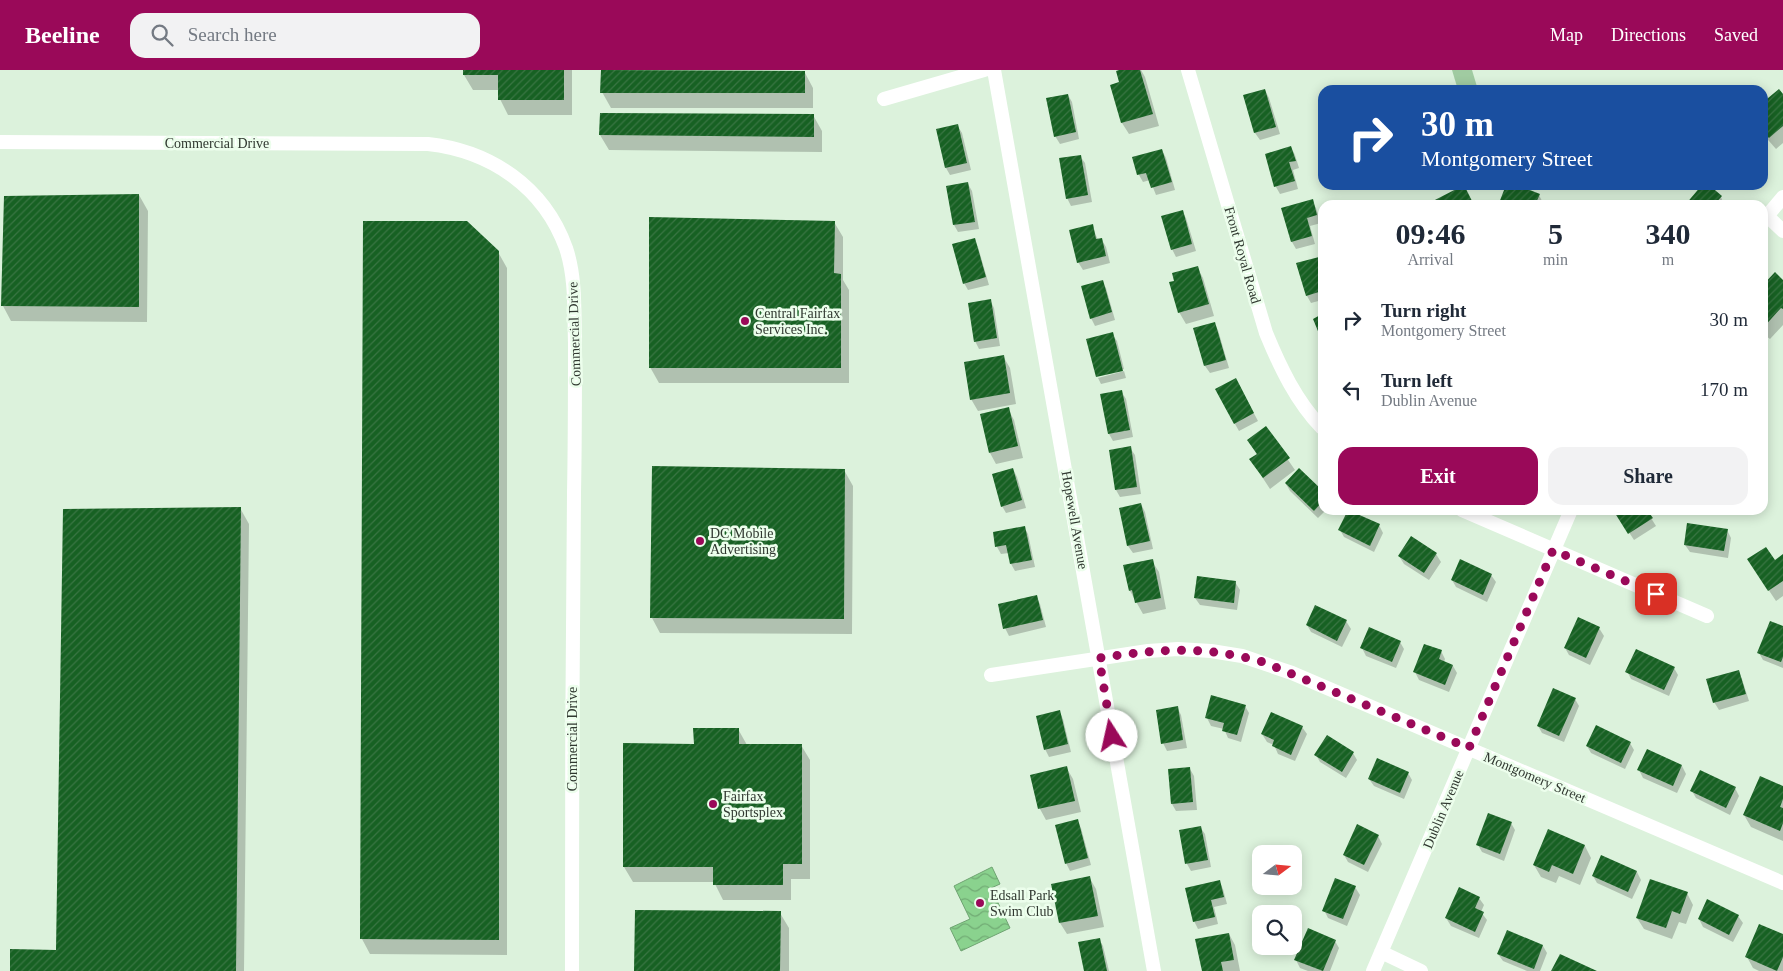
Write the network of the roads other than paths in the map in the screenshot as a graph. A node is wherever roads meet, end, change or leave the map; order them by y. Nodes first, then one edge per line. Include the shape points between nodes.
1 (984, 70) edge
2 (994, 70) edge
3 (1188, 70) edge
4 (884, 99) dead end
5 (0, 142) edge
6 (1783, 197) edge
7 (1768, 215) edge
8 (1768, 221) edge
9 (1783, 231) edge
10 (1318, 423) edge
11 (1473, 515) edge
12 (1569, 515) edge
13 (1553, 550) junction
14 (1707, 616) dead end
15 (1099, 658) junction
16 (991, 675) dead end
17 (1469, 748) junction
18 (1783, 883) edge
19 (1381, 952) junction
20 (572, 971) edge
21 (1154, 971) edge
22 (1374, 971) edge
23 (1421, 971) edge

1 - 4 street
2 - 15 street, Hopewell Avenue
3 - 10 street, Front Royal Road via 1266,333 1292,388
5 - 20 street, Commercial Drive via 447,146 470,152 505,170 526,187 548,213 566,250 574,298
6 - 7 street
8 - 9 street
11 - 13 street
12 - 13 street, Dublin Avenue
13 - 14 street
13 - 17 street, Dublin Avenue
15 - 16 street, Montgomery Street
15 - 17 street, Montgomery Street via 1178,649 1211,650 1242,656 1292,673
15 - 21 street, Hopewell Avenue
17 - 18 street, Montgomery Street
17 - 19 street, Dublin Avenue
19 - 22 street, Dublin Avenue
19 - 23 street

